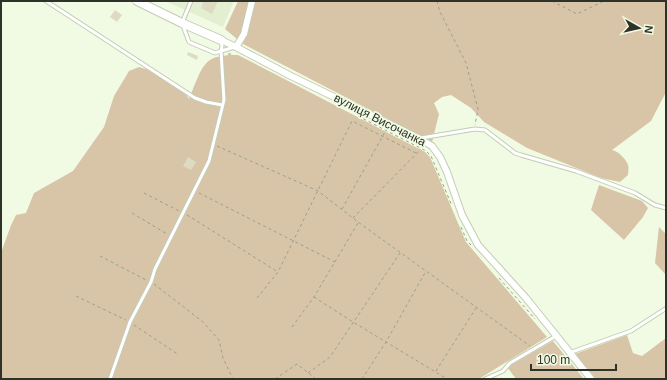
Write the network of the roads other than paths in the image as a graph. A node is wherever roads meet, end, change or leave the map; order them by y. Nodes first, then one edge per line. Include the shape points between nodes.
1 (46, 1) edge
2 (137, 1) edge
3 (191, 1) edge
4 (252, 1) edge
5 (182, 23) junction
6 (221, 40) junction
7 (236, 47) junction
8 (221, 53) junction
9 (222, 105) junction
10 (420, 139) junction
11 (666, 208) edge
12 (666, 309) edge
13 (556, 336) junction
14 (569, 353) junction
15 (110, 379) edge
16 (484, 379) edge
17 (591, 379) edge

1 - 9 lane via 195,98
2 - 5 street, вулиця Височанка
3 - 5 lane
4 - 7 street via 244,34
5 - 6 street, вулиця Височанка
5 - 8 lane via 189,42
6 - 7 street, вулиця Височанка
6 - 8 lane
7 - 8 lane
7 - 10 street, вулиця Височанка
8 - 9 lane via 224,100
9 - 15 lane via 209,161 130,322
10 - 11 lane via 475,129 485,130 521,156 576,171
10 - 13 street, вулиця Височанка via 432,146 440,157 462,215 478,245
12 - 14 lane via 631,331
13 - 14 street, вулиця Височанка
13 - 16 lane via 510,363 503,371
14 - 17 street, вулиця Височанка

